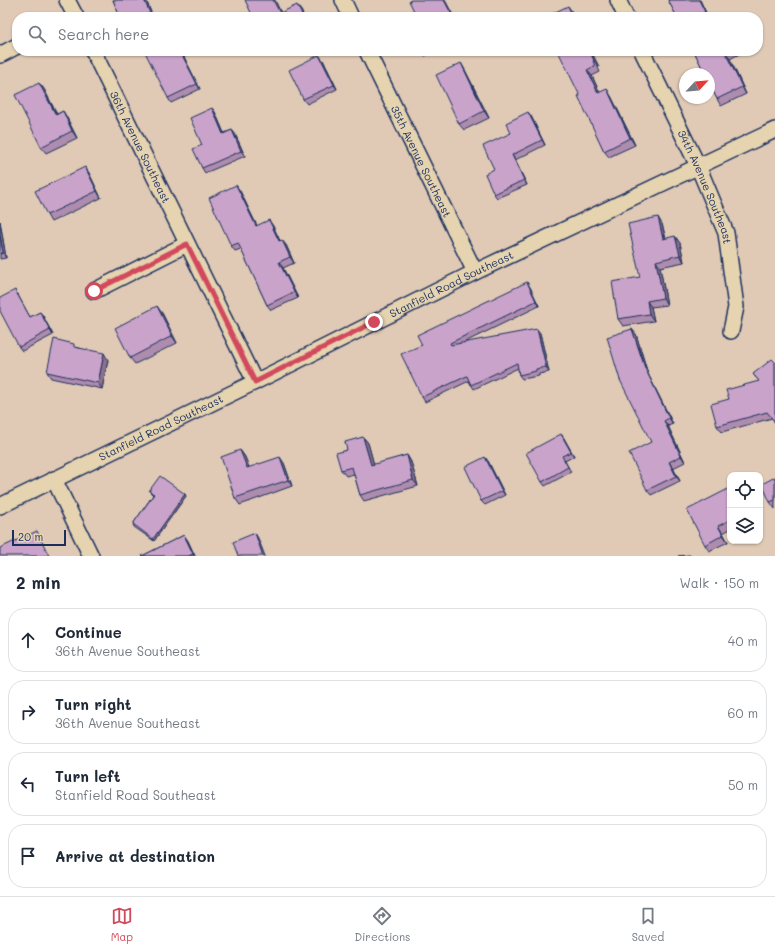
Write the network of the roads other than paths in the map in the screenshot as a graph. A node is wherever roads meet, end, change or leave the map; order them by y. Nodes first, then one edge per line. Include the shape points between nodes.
1 (67, 0) edge
2 (344, 0) edge
3 (618, 0) edge
4 (73, 12) edge
5 (349, 12) edge
6 (624, 12) edge
7 (12, 49) edge
8 (0, 55) edge
9 (95, 56) edge
10 (369, 56) edge
11 (644, 56) edge
12 (775, 130) edge
13 (698, 166) junction
14 (187, 244) junction
15 (476, 272) junction
16 (94, 291) dead end
17 (731, 331) dead end
18 (255, 382) junction
19 (54, 479) junction
20 (0, 506) edge
21 (91, 556) edge

1 - 4 street
2 - 5 street
3 - 6 street
7 - 8 street
9 - 14 street, 36th Avenue Southeast
10 - 15 street, 35th Avenue Southeast
11 - 13 street, 34th Avenue Southeast
12 - 13 street, Stanfield Road Southeast
13 - 15 street, Stanfield Road Southeast
13 - 17 street, 34th Avenue Southeast via 726,233 736,307
14 - 16 street
14 - 18 street, 36th Avenue Southeast
15 - 18 street, Stanfield Road Southeast
18 - 19 street, Stanfield Road Southeast
19 - 20 street, Stanfield Road Southeast
19 - 21 street

